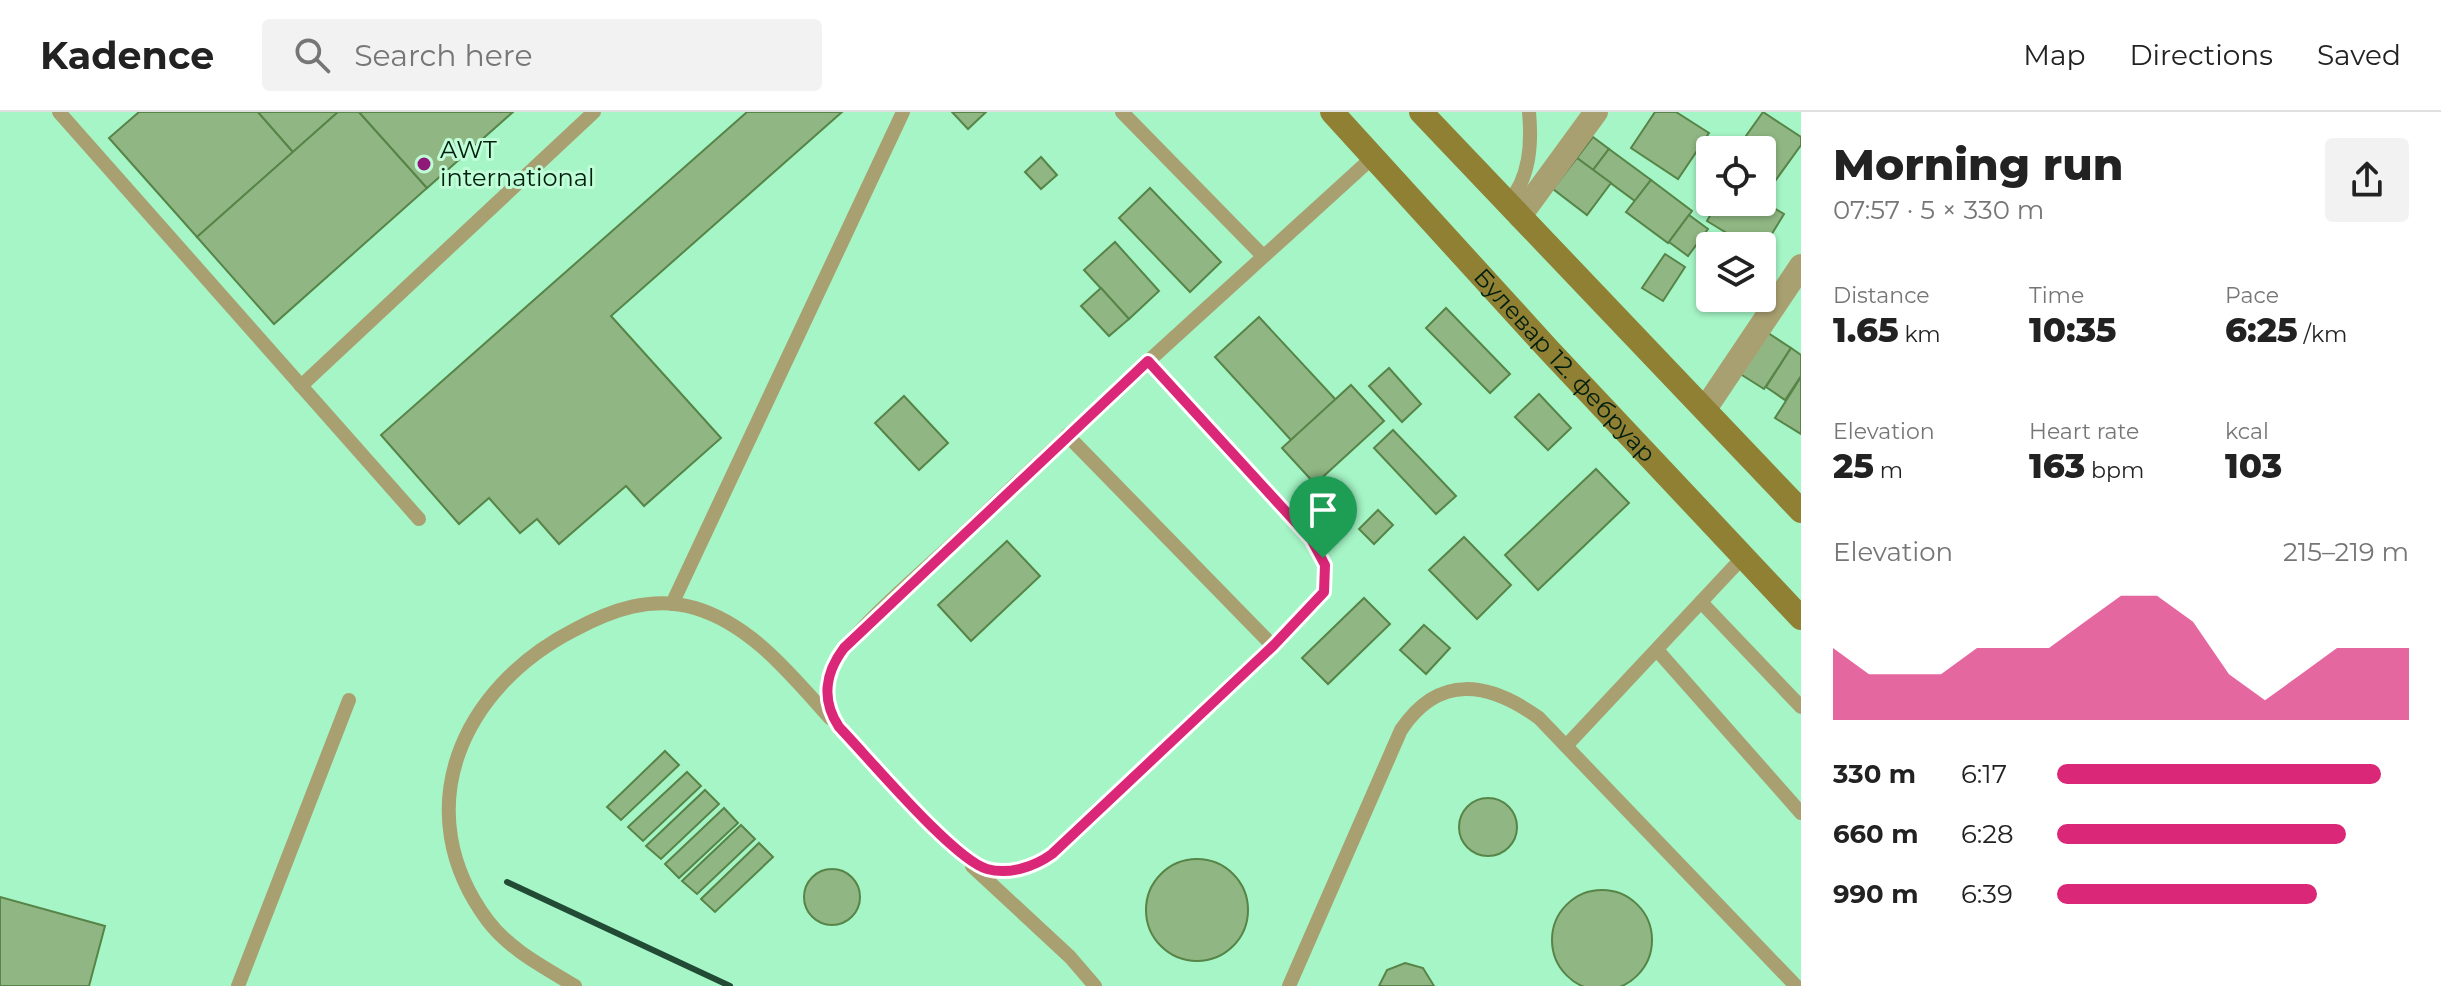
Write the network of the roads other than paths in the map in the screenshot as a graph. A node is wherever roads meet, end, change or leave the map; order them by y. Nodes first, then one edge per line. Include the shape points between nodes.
1 (59, 112) edge
2 (594, 112) edge
3 (903, 112) edge
4 (1122, 112) edge
5 (1332, 112) edge
6 (1421, 112) edge
7 (1529, 112) edge
8 (1596, 112) edge
9 (1373, 157) junction
10 (1514, 209) junction
11 (1263, 256) junction
12 (1801, 266) edge
13 (1148, 361) junction
14 (301, 386) junction
15 (1705, 409) junction
16 (1067, 435) junction
17 (1801, 511) edge
18 (419, 519) dead end
19 (1743, 557) junction
20 (1701, 602) junction
21 (672, 604) junction
22 (1801, 618) edge
23 (1273, 646) junction
24 (1657, 650) junction
25 (349, 700) dead end
26 (1801, 707) edge
27 (839, 727) junction
28 (1566, 746) junction
29 (1801, 813) edge
30 (962, 856) junction
31 (238, 986) edge
32 (575, 986) edge
33 (1095, 986) edge
34 (1289, 986) edge
35 (1796, 986) edge

1 - 14 lane
2 - 14 lane
3 - 21 lane
4 - 11 lane
5 - 9 main road, Булевар 12. фебруар
6 - 10 main road
7 - 10 lane via 1531,133
8 - 10 street
9 - 11 lane
9 - 19 main road, Булевар 12. фебруар
10 - 15 main road
11 - 13 lane
12 - 15 street
13 - 16 lane
13 - 23 lane via 1323,558 1324,592
14 - 18 lane
15 - 17 main road
16 - 23 lane
16 - 27 lane via 844,648 831,669 827,691
19 - 20 lane
19 - 22 main road, Булевар 12. фебруар
20 - 24 lane
20 - 26 lane
21 - 27 lane via 696,608 745,634 778,661
21 - 32 lane via 649,603 600,616 533,654 473,719 451,769 452,845 468,890 490,923 524,955
23 - 30 lane via 1039,863 990,870
24 - 28 lane
24 - 29 lane
25 - 31 lane
27 - 30 lane
28 - 34 lane via 1526,709 1489,692 1440,694 1412,713
28 - 35 lane
30 - 33 lane

